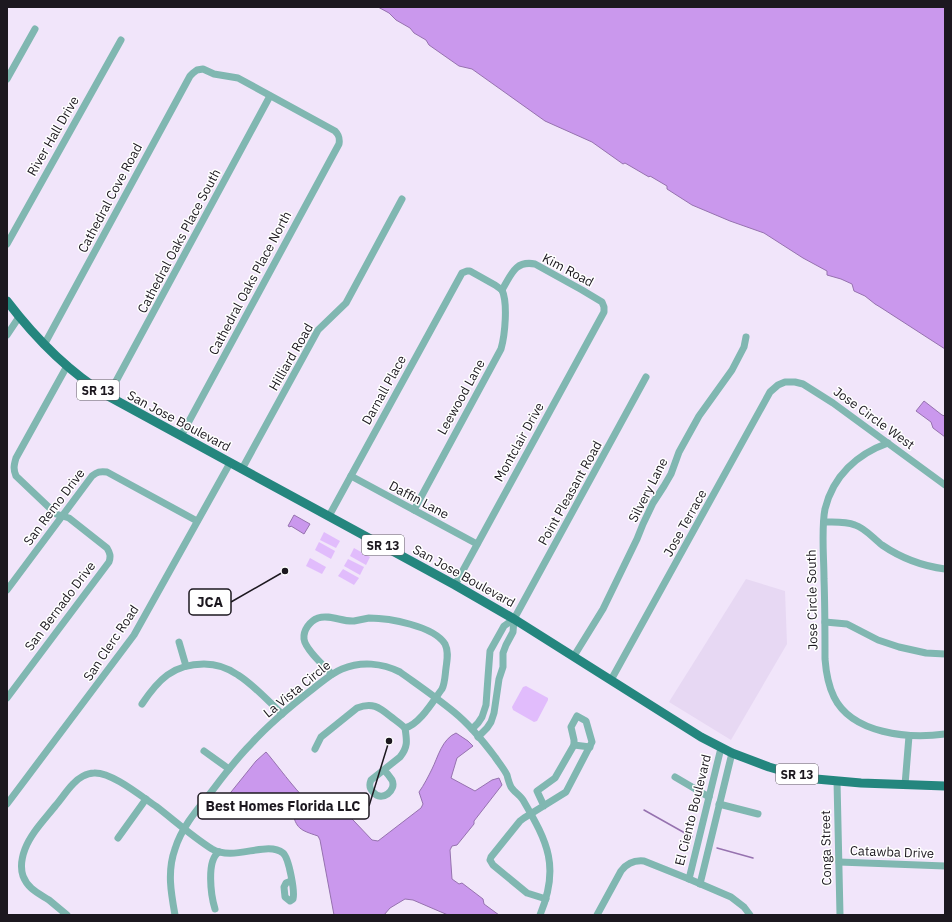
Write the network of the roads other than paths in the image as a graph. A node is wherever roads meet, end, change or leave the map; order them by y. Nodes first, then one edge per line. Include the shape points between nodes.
1 (35, 29) dead end
2 (121, 40) dead end
3 (7, 79) edge
4 (270, 96) junction
5 (402, 199) dead end
6 (7, 244) edge
7 (502, 290) junction
8 (7, 301) edge
9 (604, 312) joint
10 (19, 316) junction
11 (7, 335) edge
12 (746, 337) dead end
13 (44, 345) junction
14 (67, 366) junction
15 (646, 377) dead end
16 (785, 382) joint
17 (108, 396) junction
18 (181, 436) junction
19 (888, 443) junction
20 (230, 463) junction
21 (242, 470) junction
22 (351, 476) junction
23 (945, 485) edge
24 (414, 510) junction
25 (62, 516) junction
26 (329, 516) junction
27 (197, 521) junction
28 (824, 522) junction
29 (477, 544) junction
30 (945, 569) edge
31 (455, 584) junction
32 (7, 590) edge
33 (514, 619) junction
34 (825, 622) junction
35 (179, 642) dead end
36 (945, 654) edge
37 (574, 656) junction
38 (186, 666) junction
39 (332, 674) junction
40 (488, 676) junction
41 (500, 677) junction
42 (611, 680) junction
43 (7, 698) edge
44 (435, 698) junction
45 (487, 701) junction
46 (495, 702) junction
47 (142, 704) dead end
48 (282, 714) junction
49 (405, 728) junction
50 (472, 729) junction
51 (945, 734) edge
52 (909, 736) junction
53 (478, 737) junction
54 (574, 745) junction
55 (590, 747) junction
56 (721, 748) junction
57 (315, 750) dead end
58 (204, 751) dead end
59 (732, 753) junction
60 (229, 769) junction
61 (384, 770) dead end
62 (675, 777) dead end
63 (837, 781) junction
64 (906, 785) junction
65 (945, 786) edge
66 (709, 797) junction
67 (146, 799) junction
68 (7, 804) edge
69 (719, 804) junction
70 (544, 806) junction
71 (530, 814) junction
72 (758, 814) dead end
73 (184, 828) junction
74 (118, 838) dead end
75 (219, 852) junction
76 (839, 862) junction
77 (945, 866) edge
78 (689, 879) junction
79 (292, 881) dead end
80 (700, 884) junction
81 (546, 899) junction
82 (215, 909) dead end
83 (68, 915) edge
84 (175, 915) edge
85 (540, 915) edge
86 (597, 915) edge
87 (750, 915) edge
88 (840, 915) edge

1 - 3 street
2 - 6 street, River Hall Drive
4 - 13 street, Cathedral Cove Road via 238,78 214,74 203,69 190,76
4 - 17 street, Cathedral Oaks Place South
4 - 18 street, Cathedral Oaks Place North via 335,131 340,140
5 - 21 street, Hilliard Road via 346,302 318,330
7 - 9 street, Kim Road via 517,267 524,263 535,264 602,302
7 - 22 street, Darnall Place via 470,271 462,273
7 - 24 street, Leewood Lane via 505,320 501,349
8 - 10 main road, San Jose Boulevard / SR 13
9 - 29 street, Montclair Drive
10 - 11 street
10 - 13 main road, San Jose Boulevard / SR 13
12 - 37 street, Silvery Lane via 744,347 732,370 699,416 679,452 671,474 653,503 603,609
13 - 14 main road, San Jose Boulevard / SR 13
14 - 17 main road, San Jose Boulevard / SR 13
14 - 25 street, San Bernado Drive via 14,464 16,476 56,514
15 - 33 street, Point Pleasant Road
16 - 19 street, Jose Circle West via 803,384
16 - 42 street, Jose Terrace via 770,392
17 - 18 main road, San Jose Boulevard / SR 13
18 - 20 main road, San Jose Boulevard / SR 13
19 - 23 street, Jose Circle West
19 - 28 street, Jose Circle South via 867,452 845,471 830,493
20 - 21 main road, San Jose Boulevard / SR 13
20 - 27 street, San Clerc Road
21 - 26 main road, San Jose Boulevard / SR 13
22 - 24 street, Daffin Lane
22 - 26 street, Darnall Place
24 - 29 street, Daffin Lane
25 - 27 street, San Remo Drive via 92,476 107,472
25 - 32 street, San Remo Drive
25 - 43 street, San Bernado Drive via 69,518 107,548 110,552 109,562
26 - 31 main road, San Jose Boulevard / SR 13
27 - 68 street, San Clerc Road via 134,635
28 - 30 street via 853,524 901,556
28 - 34 street, Jose Circle South
29 - 31 street, Montclair Drive
31 - 33 main road, San Jose Boulevard / SR 13
33 - 37 main road, San Jose Boulevard / SR 13
33 - 40 street, Point Pleasant Road via 504,626 490,652
33 - 41 street, Point Pleasant Road via 513,632 503,653
34 - 36 street via 847,624 878,640 899,647
34 - 52 street, Jose Circle South via 826,676 840,706 861,724
35 - 38 street
37 - 42 main road, San Jose Boulevard / SR 13
38 - 47 street via 159,682
38 - 48 street via 208,664 229,669
39 - 44 street, La Vista Circle via 356,665 370,664 392,668
39 - 44 street via 307,647 304,639 305,631 313,620 327,617 355,621 370,618 400,622 428,631 444,644 447,655 444,685
39 - 48 street, La Vista Circle
40 - 41 street
40 - 45 street, Point Pleasant Road
41 - 46 street, Point Pleasant Road
42 - 56 main road, San Jose Boulevard / SR 13
44 - 49 street via 417,722
44 - 50 street, La Vista Circle
45 - 46 street
45 - 50 street, Point Pleasant Road via 482,717
46 - 53 street, Point Pleasant Road via 491,722
48 - 60 street, La Vista Circle via 251,743
49 - 57 street via 381,709 363,706 321,737
49 - 61 street via 406,747 400,757
50 - 53 street, La Vista Circle
51 - 52 street, Jose Circle South
52 - 64 street
53 - 71 street, La Vista Circle via 496,758 510,785
54 - 55 street
54 - 55 street via 571,728 577,716 586,721 592,742
54 - 70 street via 555,778 536,791
55 - 70 street via 566,792
56 - 59 main road, San Jose Boulevard / SR 13
56 - 66 street, El Ciento Boulevard
58 - 60 street
59 - 63 main road, San Jose Boulevard / SR 13 via 786,772
59 - 69 street, El Ciento Boulevard
60 - 73 street, La Vista Circle
62 - 66 street
63 - 64 main road, San Jose Boulevard / SR 13
63 - 76 street, Conga Street
64 - 65 main road, San Jose Boulevard / SR 13
66 - 78 street, El Ciento Boulevard
67 - 73 street
67 - 74 street
67 - 83 street via 110,776 94,772 73,783 36,831 24,850 21,865 23,876 36,893
69 - 72 street
69 - 80 street, El Ciento Boulevard
70 - 71 street
71 - 81 street, La Vista Circle via 544,839 549,855 550,881
71 - 81 street via 520,821 490,860 492,865 527,893
73 - 75 street
73 - 84 street, La Vista Circle via 175,848 171,869 171,893
75 - 79 street via 234,854 278,850 286,857
75 - 82 street via 214,859 210,879
76 - 77 street, Catawba Drive
76 - 88 street, Conga Street
78 - 80 street
78 - 86 street via 644,861 634,861 621,871
80 - 87 street via 731,897
81 - 85 street, La Vista Circle

